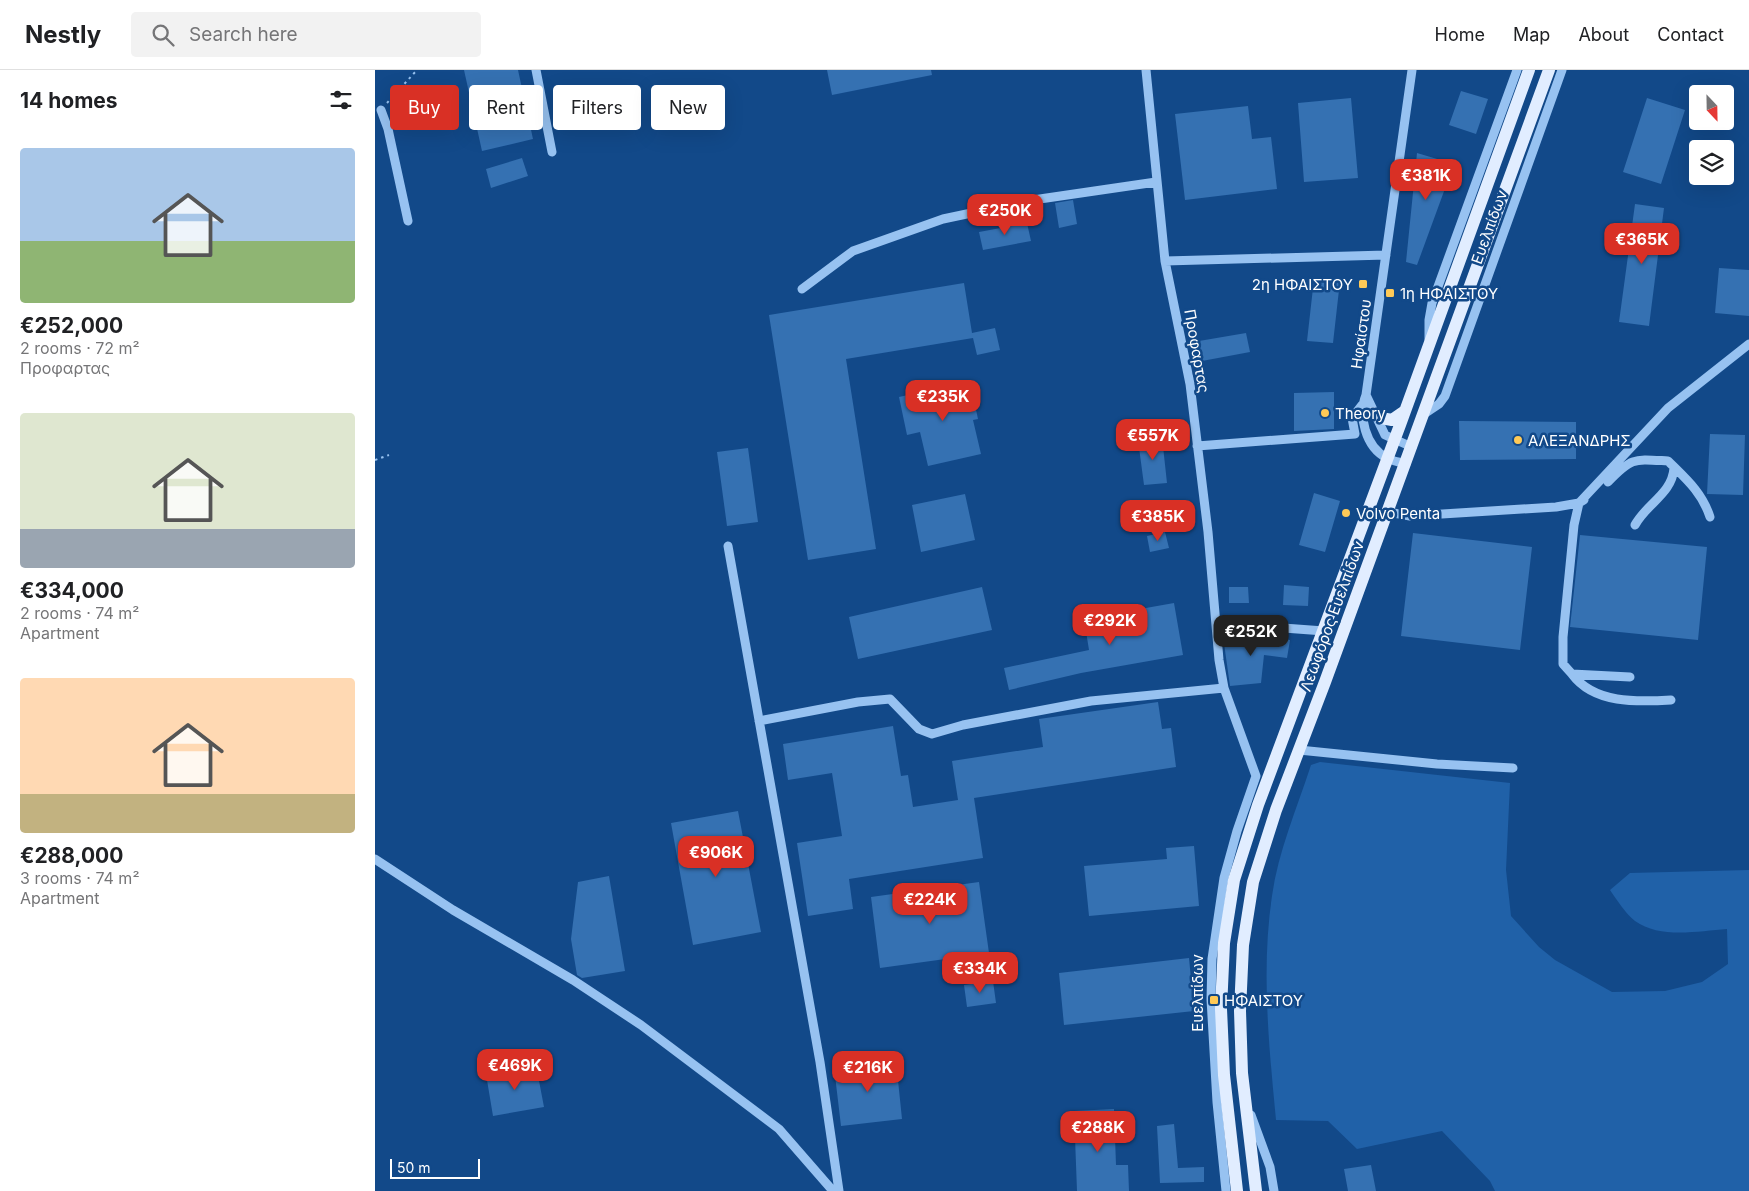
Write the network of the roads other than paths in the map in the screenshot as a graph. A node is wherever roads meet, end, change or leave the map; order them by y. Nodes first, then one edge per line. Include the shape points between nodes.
1 (536, 70) edge
2 (1146, 70) edge
3 (1412, 70) edge
4 (1517, 70) edge
5 (1529, 70) edge
6 (1549, 70) edge
7 (1563, 70) edge
8 (381, 110) road end
9 (552, 152) dead end
10 (1156, 182) junction
11 (408, 221) dead end
12 (1386, 254) junction
13 (1165, 262) junction
14 (803, 289) dead end
15 (1429, 344) junction
16 (1749, 344) edge
17 (1366, 394) junction
18 (1362, 405) junction
19 (1405, 411) junction
20 (1373, 413) junction
21 (1424, 414) junction
22 (1395, 440) junction
23 (1197, 446) junction
24 (1412, 447) junction
25 (1387, 458) junction
26 (1406, 464) junction
27 (1674, 468) junction
28 (1579, 502) junction
29 (1388, 512) junction
30 (1710, 517) dead end
31 (1635, 525) dead end
32 (728, 546) dead end
33 (1216, 623) junction
34 (1324, 631) junction
35 (1572, 674) junction
36 (1630, 677) dead end
37 (1224, 688) junction
38 (1671, 700) dead end
39 (759, 721) junction
40 (1299, 750) junction
41 (1513, 768) dead end
42 (1253, 802) junction
43 (375, 859) edge
44 (1245, 1101) junction
45 (1222, 1102) junction
46 (833, 1191) edge
47 (839, 1191) edge
48 (1226, 1191) edge
49 (1237, 1191) edge
50 (1256, 1191) edge
51 (1274, 1191) edge

1 - 9 street
2 - 10 street, Προφαρτας
3 - 12 street, Ηφαίστου
4 - 15 street, Ευελπίδων via 1432,303
5 - 15 main road
6 - 21 main road, Λεωφόρος Ευελπίδων
7 - 21 street, Ευελπίδων via 1445,396
8 - 11 street
10 - 13 street, Προφαρτας
10 - 14 street via 1033,200 943,219 853,251
12 - 13 street
12 - 17 street, Ηφαίστου
13 - 23 street, Προφαρτας via 1190,384
15 - 19 main road
16 - 28 street via 1669,408
17 - 18 street, Ηφαίστου
17 - 20 street, Ηφαίστου
18 - 23 street via 1353,418 1355,434
18 - 25 street, Ηφαίστου via 1371,442
19 - 20 main road via 1392,420
19 - 22 main road
20 - 22 street, Ηφαίστου via 1385,435
21 - 24 main road, Λεωφόρος Ευελπίδων
22 - 24 street, Ηφαίστου
22 - 25 main road
23 - 33 street, Προφαρτας
24 - 26 main road, Λεωφόρος Ευελπίδων
25 - 26 street, Ηφαίστου
25 - 34 main road, Λεωφόρος Ευελπίδων
26 - 29 main road, Λεωφόρος Ευελπίδων
27 - 28 street via 1668,461 1629,461 1595,495
27 - 30 street via 1697,491
27 - 31 street via 1673,478 1663,493 1643,511
28 - 29 street via 1556,507 1410,516
28 - 35 street via 1563,637 1563,664
29 - 40 main road, Λεωφόρος Ευελπίδων
32 - 39 street
33 - 34 street
33 - 37 street, Προφαρτας
34 - 42 main road, Λεωφόρος Ευελπίδων
35 - 36 street
35 - 38 street via 1591,692 1619,699
37 - 39 street via 1091,701 963,725 932,734 919,729 890,699
37 - 42 street, Προφαρτας via 1255,772
39 - 47 street via 820,1062
40 - 41 street
40 - 44 main road, Λεωφόρος Ευελπίδων via 1267,837 1246,914 1240,1011
42 - 45 main road, Λεωφόρος Ευελπίδων via 1229,879 1223,943
43 - 46 street via 641,1025 779,1129
44 - 50 main road, Λεωφόρος Ευελπίδων
44 - 51 street via 1270,1167
45 - 48 street
45 - 49 main road, Λεωφόρος Ευελπίδων

